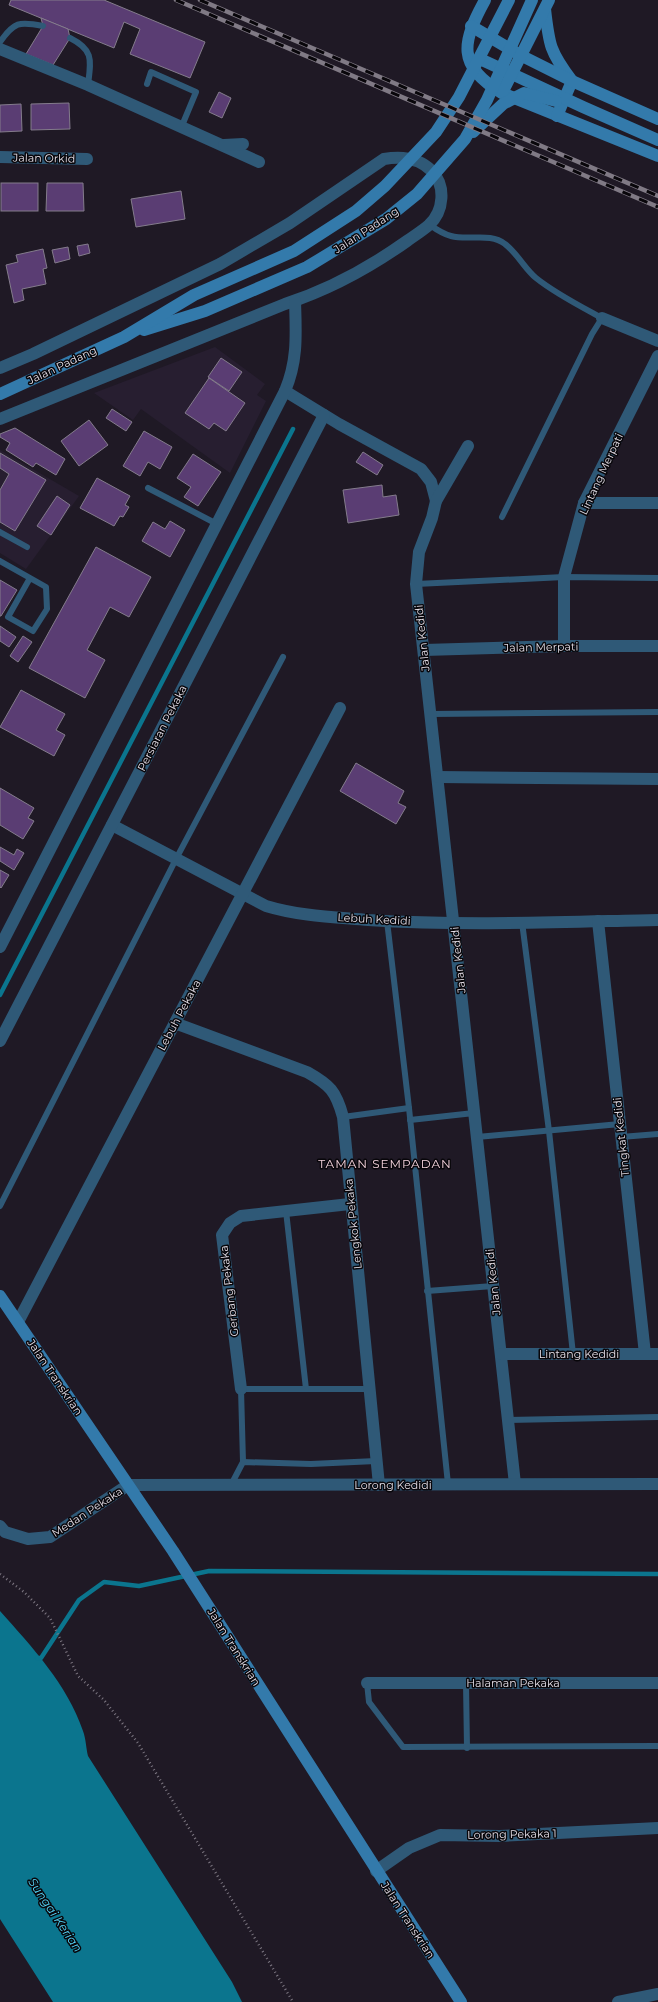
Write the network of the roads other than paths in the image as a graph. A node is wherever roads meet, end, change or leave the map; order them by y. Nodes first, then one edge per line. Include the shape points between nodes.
1 (485, 0) edge
2 (509, 0) edge
3 (532, 0) edge
4 (547, 4) edge
5 (43, 26) dead end
6 (471, 26) junction
7 (70, 38) dead end
8 (0, 42) edge
9 (0, 49) edge
10 (520, 55) junction
11 (480, 59) junction
12 (500, 69) junction
13 (572, 81) junction
14 (147, 84) dead end
15 (88, 85) junction
16 (502, 93) junction
17 (583, 107) junction
18 (557, 116) junction
19 (658, 119) edge
20 (181, 128) junction
21 (465, 139) junction
22 (658, 140) edge
23 (243, 144) dead end
24 (221, 145) junction
25 (658, 156) edge
26 (0, 158) edge
27 (87, 159) dead end
28 (259, 162) dead end
29 (430, 225) junction
30 (295, 301) junction
31 (602, 318) junction
32 (124, 336) junction
33 (658, 341) edge
34 (658, 356) edge
35 (0, 368) edge
36 (285, 391) junction
37 (0, 394) edge
38 (324, 415) junction
39 (0, 419) edge
40 (468, 446) dead end
41 (148, 488) dead end
42 (436, 501) junction
43 (584, 503) junction
44 (658, 503) edge
45 (502, 517) dead end
46 (217, 524) junction
47 (0, 532) edge
48 (27, 547) dead end
49 (0, 561) edge
50 (564, 577) junction
51 (30, 578) junction
52 (658, 578) edge
53 (416, 584) junction
54 (564, 646) junction
55 (658, 646) edge
56 (424, 650) junction
57 (283, 657) dead end
58 (340, 708) dead end
59 (658, 712) edge
60 (431, 714) junction
61 (438, 777) junction
62 (658, 779) edge
63 (112, 825) junction
64 (176, 859) junction
65 (242, 894) junction
66 (658, 920) edge
67 (387, 921) junction
68 (598, 921) junction
69 (522, 922) junction
70 (454, 923) junction
71 (0, 947) edge
72 (175, 1023) junction
73 (0, 1041) edge
74 (409, 1108) junction
75 (474, 1113) junction
76 (343, 1117) junction
77 (410, 1120) junction
78 (620, 1124) junction
79 (549, 1131) junction
80 (658, 1134) edge
81 (477, 1137) junction
82 (621, 1137) junction
83 (350, 1204) junction
84 (0, 1206) edge
85 (286, 1211) junction
86 (493, 1286) junction
87 (427, 1291) junction
88 (0, 1296) edge
89 (18, 1322) junction
90 (501, 1354) junction
91 (572, 1354) junction
92 (646, 1354) junction
93 (658, 1354) edge
94 (241, 1389) junction
95 (306, 1389) junction
96 (369, 1389) junction
97 (658, 1417) edge
98 (508, 1420) junction
99 (376, 1461) junction
100 (243, 1462) junction
101 (448, 1484) junction
102 (515, 1484) junction
103 (658, 1484) edge
104 (128, 1485) junction
105 (231, 1485) junction
106 (379, 1485) junction
107 (0, 1526) edge
108 (367, 1683) joint
109 (466, 1683) junction
110 (658, 1683) edge
111 (658, 1746) edge
112 (467, 1748) junction
113 (658, 1828) edge
114 (376, 1870) junction
115 (658, 1994) edge
116 (461, 2002) edge
117 (618, 2002) edge

1 - 6 street
2 - 11 street, Jalan Padang
3 - 12 street, Jalan Padang
4 - 10 street
4 - 13 street via 548,40 555,58
5 - 8 lane via 26,22 16,24
6 - 10 street
6 - 16 street via 467,50 470,63 487,84
7 - 15 lane via 87,49 90,57
9 - 15 street
10 - 13 street
10 - 16 street
11 - 12 street
11 - 32 street, Jalan Padang via 436,132 386,186 356,211 294,251 194,295
12 - 17 street
12 - 21 street, Jalan Padang via 487,100
13 - 18 street
13 - 19 street
14 - 20 lane via 151,72 196,92
15 - 20 street
16 - 18 street
17 - 21 street via 524,93 503,104
17 - 22 street
18 - 25 street
20 - 24 street
21 - 32 street, Jalan Padang via 417,194 386,219 307,266 205,311
23 - 24 street
24 - 28 street
26 - 27 street, Jalan Orkid
29 - 30 street via 380,260 312,296
29 - 31 lane via 453,237 488,238 505,244 536,278
29 - 35 street via 438,213 441,199 442,188 438,178 416,160 400,156 384,159 290,223 220,264
30 - 36 street via 296,342 293,372
30 - 39 street
31 - 33 street
31 - 45 lane
32 - 37 street, Jalan Padang
34 - 43 street, Lintang Merpati
36 - 38 street
36 - 46 street
38 - 42 street via 421,469 432,482
38 - 63 street, Persiaran Pekaka
40 - 42 street, Jalan Kedidi
41 - 46 lane
42 - 53 street, Jalan Kedidi via 419,552
43 - 44 street
43 - 50 street, Lintang Merpati
46 - 71 street
47 - 48 lane
49 - 51 lane
50 - 52 lane
50 - 53 lane
50 - 54 street, Lintang Merpati
51 - 51 lane via 46,587 47,610 33,631 8,617
53 - 56 street, Jalan Kedidi
54 - 55 street, Jalan Merpati
54 - 56 street, Jalan Merpati
56 - 60 street, Jalan Kedidi
57 - 64 lane
58 - 65 street, Lebuh Pekaka
59 - 60 lane
60 - 61 street, Jalan Kedidi
61 - 62 street
61 - 70 street, Jalan Kedidi
63 - 64 street, Lebuh Kedidi
63 - 73 street, Persiaran Pekaka
64 - 65 street, Lebuh Kedidi
64 - 84 lane
65 - 67 street, Lebuh Kedidi via 288,913
65 - 72 street, Lebuh Pekaka
66 - 68 street, Lebuh Kedidi
67 - 70 street, Lebuh Kedidi
67 - 74 lane
68 - 69 street, Lebuh Kedidi
68 - 78 street, Tingkat Kedidi
69 - 70 street, Lebuh Kedidi
69 - 79 lane
70 - 75 street, Jalan Kedidi
72 - 76 street, Lengkok Pekaka via 308,1072 326,1082 338,1098
72 - 89 street, Lebuh Pekaka
74 - 76 lane
74 - 77 lane
75 - 77 lane
75 - 81 street, Jalan Kedidi
76 - 83 street, Lengkok Pekaka
77 - 87 lane
78 - 79 lane
78 - 82 street, Tingkat Kedidi
79 - 81 lane
79 - 91 lane
80 - 82 lane
81 - 86 street, Jalan Kedidi
82 - 92 street, Tingkat Kedidi
83 - 85 street, Gerbang Pekaka
83 - 96 street, Lengkok Pekaka
85 - 94 street, Gerbang Pekaka via 241,1216 230,1223 222,1235
85 - 95 lane
86 - 87 lane
86 - 90 street, Jalan Kedidi
87 - 101 lane
88 - 89 street, Jalan Transkrian
89 - 104 street, Jalan Transkrian
90 - 91 street, Lintang Kedidi
90 - 98 street, Jalan Kedidi
91 - 92 street, Lintang Kedidi
92 - 93 street, Lintang Kedidi
94 - 95 lane
94 - 100 lane
95 - 96 lane
96 - 99 street, Lengkok Pekaka
97 - 98 lane
98 - 102 street, Jalan Kedidi
99 - 100 lane via 311,1464
99 - 106 street, Lengkok Pekaka
100 - 105 lane
101 - 102 street, Lorong Kedidi
101 - 106 street, Lorong Kedidi
102 - 103 street, Lorong Kedidi
104 - 105 street, Lorong Kedidi
104 - 107 street, Medan Pekaka via 50,1537 28,1539 5,1532
104 - 114 street, Jalan Transkrian via 173,1551
105 - 106 street, Lorong Kedidi
108 - 109 street, Halaman Pekaka
108 - 112 lane via 369,1702 402,1747
109 - 110 street, Halaman Pekaka
109 - 112 lane
111 - 112 lane
113 - 114 street, Lorong Pekaka 1 via 500,1836 440,1835 409,1848
114 - 116 street, Jalan Transkrian
115 - 117 street

